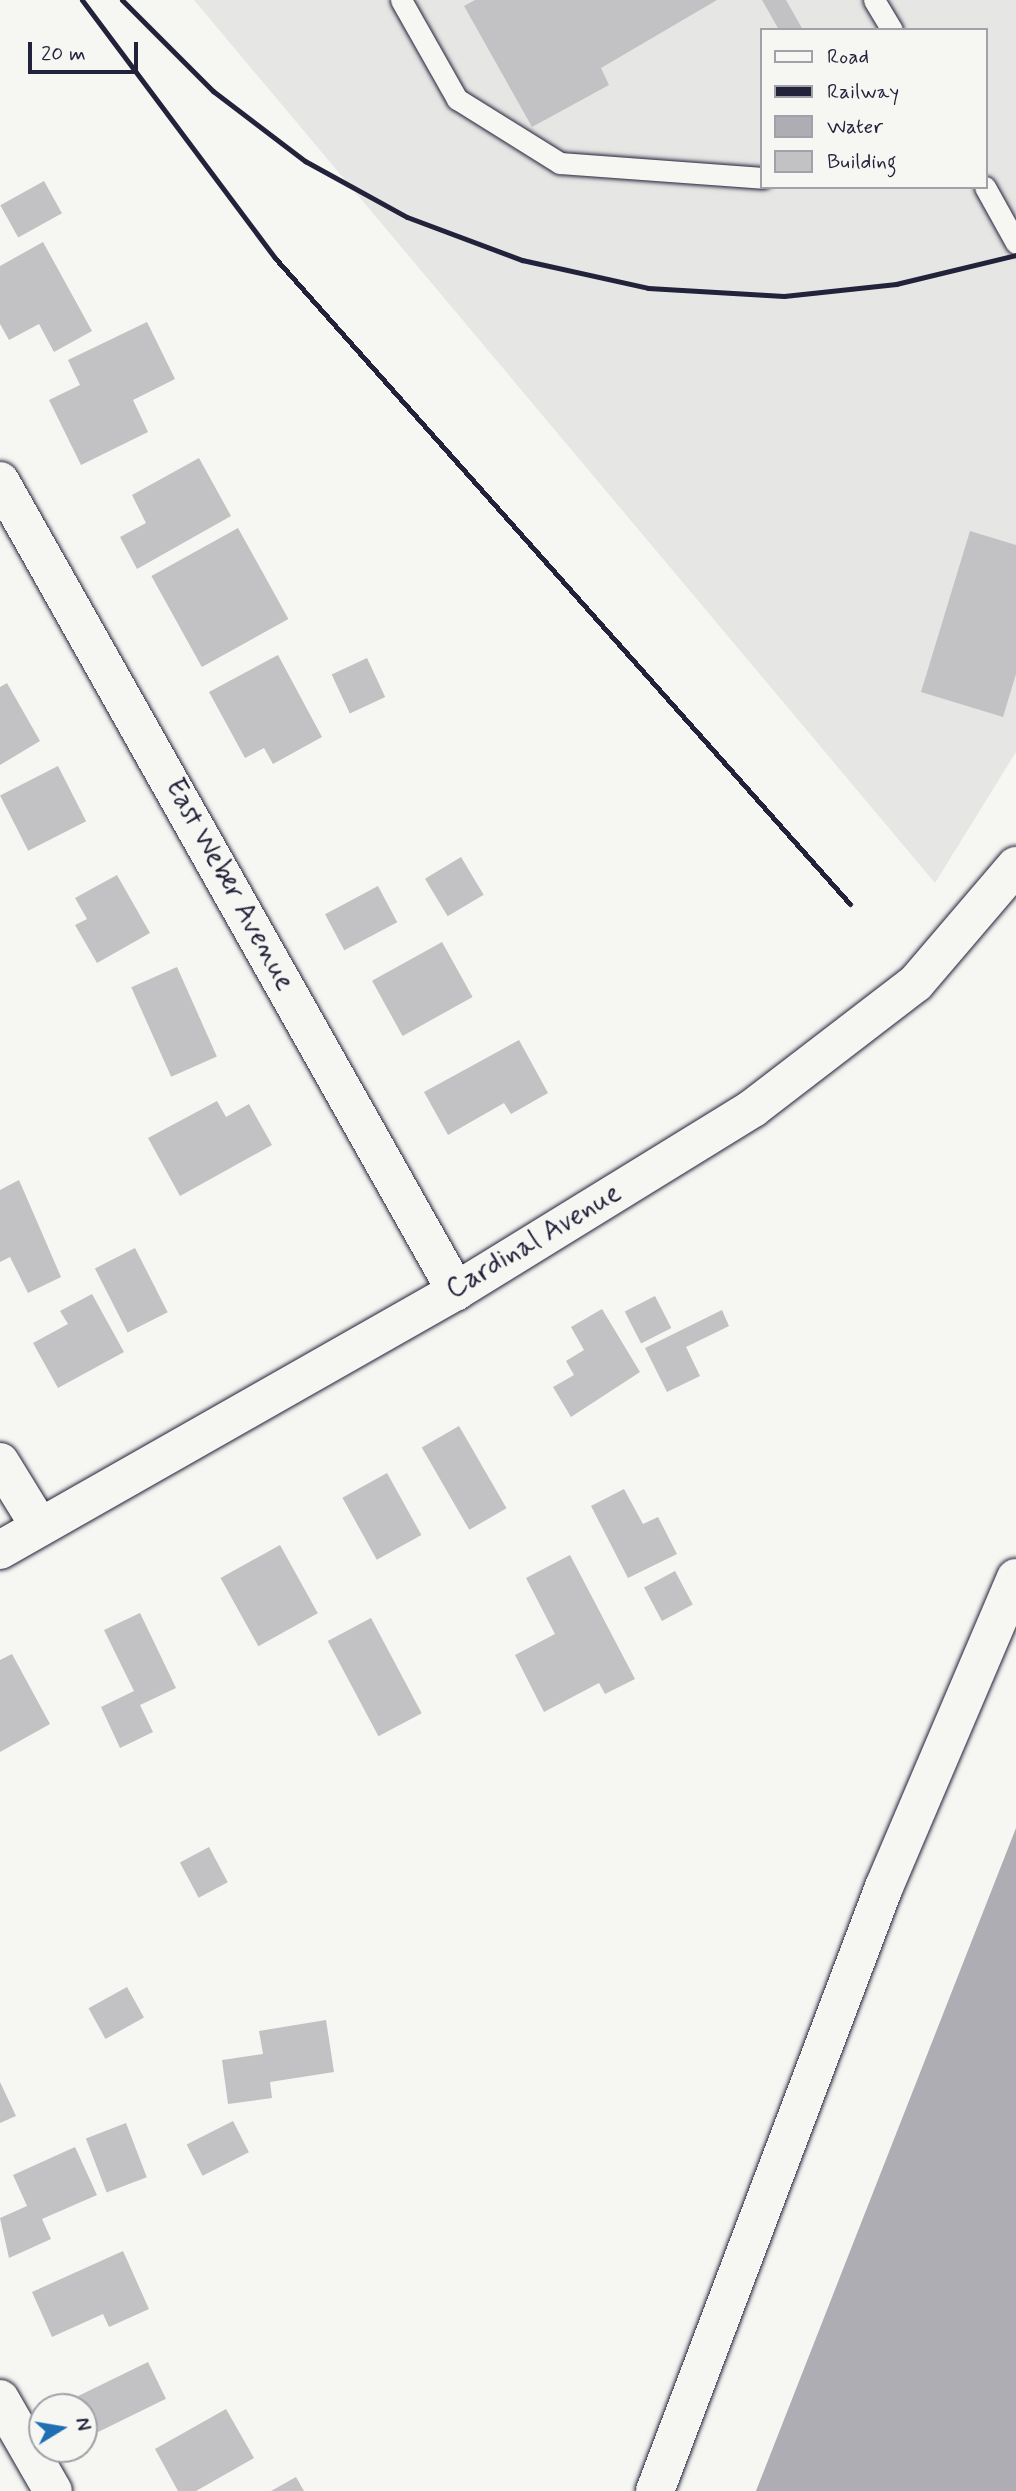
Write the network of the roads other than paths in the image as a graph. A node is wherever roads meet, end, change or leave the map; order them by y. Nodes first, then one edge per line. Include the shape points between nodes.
1 (401, 0) edge
2 (874, 0) edge
3 (891, 28) edge
4 (760, 178) edge
5 (986, 189) edge
6 (1016, 243) edge
7 (0, 481) edge
8 (1016, 866) edge
9 (456, 1291) junction
10 (0, 1462) edge
11 (40, 1527) junction
12 (0, 1550) edge
13 (1016, 1578) edge
14 (0, 2399) edge
15 (53, 2491) edge
16 (655, 2491) edge

1 - 4 lane via 457,99 560,163
2 - 3 lane
5 - 6 lane
7 - 9 street, East Weber Avenue
8 - 9 street, Cardinal Avenue via 916,983 874,1018 753,1108
9 - 11 street, Cardinal Avenue
10 - 11 street
11 - 12 street, Cardinal Avenue
13 - 16 street via 884,1887
14 - 15 street

